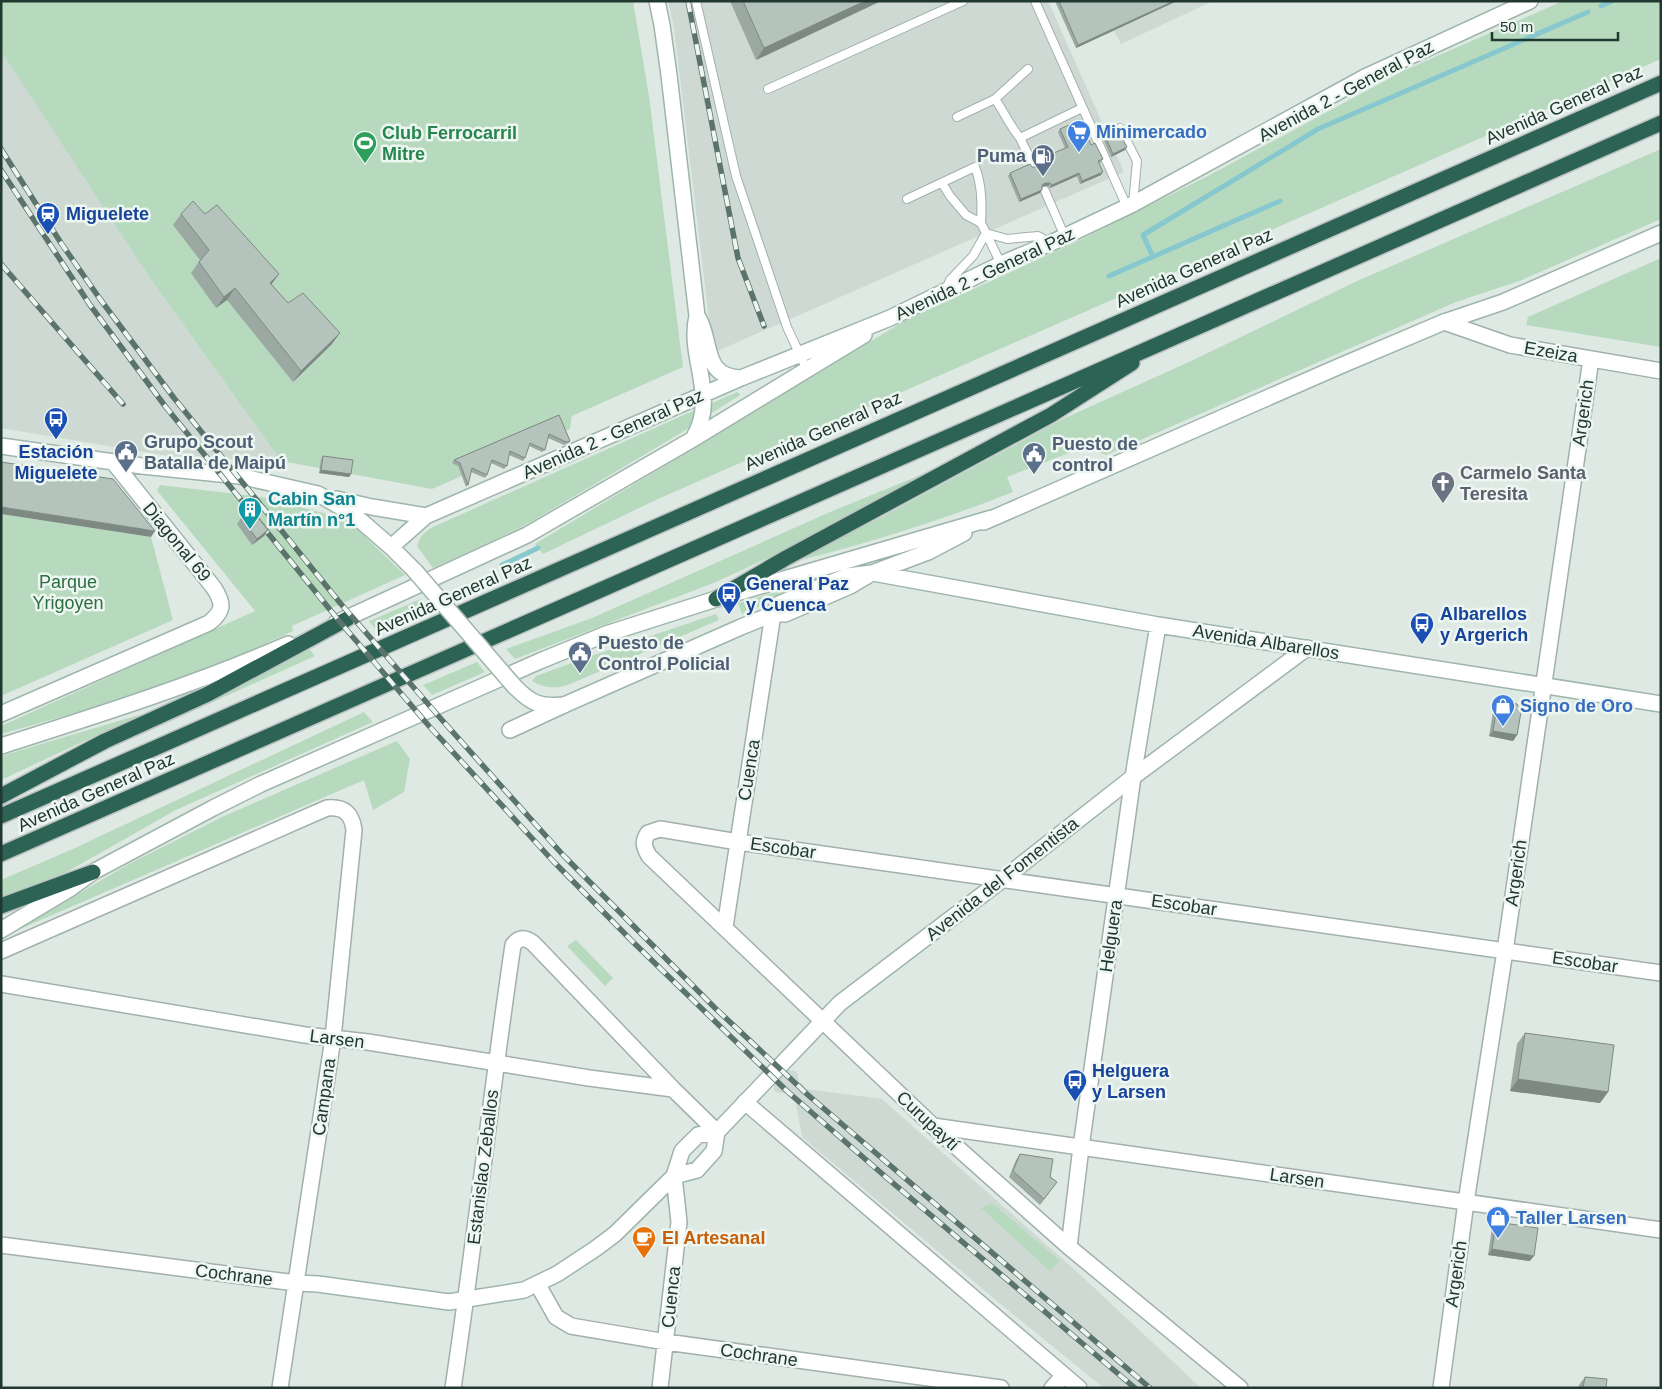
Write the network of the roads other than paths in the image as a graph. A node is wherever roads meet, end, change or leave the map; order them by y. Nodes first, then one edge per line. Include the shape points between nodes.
1 (657, 1) edge
2 (696, 1) edge
3 (963, 1) edge
4 (1035, 1) edge
5 (1530, 1) edge
6 (1028, 68) dead end
7 (1661, 83) edge
8 (768, 89) dead end
9 (995, 99) junction
10 (1082, 108) junction
11 (957, 117) dead end
12 (1661, 123) edge
13 (1120, 128) dead end
14 (1020, 138) junction
15 (1033, 164) edge
16 (942, 183) junction
17 (1045, 191) dead end
18 (907, 199) dead end
19 (1130, 206) junction
20 (981, 223) junction
21 (986, 233) junction
22 (1661, 233) edge
23 (1058, 240) junction
24 (1001, 264) junction
25 (946, 290) junction
26 (697, 316) junction
27 (890, 318) junction
28 (1444, 322) junction
29 (1174, 337) junction
30 (799, 353) junction
31 (1591, 359) junction
32 (807, 370) junction
33 (1661, 371) edge
34 (741, 378) junction
35 (703, 395) junction
36 (693, 439) junction
37 (1, 446) edge
38 (114, 463) junction
39 (318, 494) junction
40 (426, 516) junction
41 (992, 518) junction
42 (391, 547) junction
43 (872, 573) junction
44 (716, 598) junction
45 (773, 614) junction
46 (347, 619) junction
47 (1158, 624) junction
48 (1307, 648) junction
49 (1543, 686) junction
50 (1661, 704) edge
51 (564, 705) junction
52 (1, 714) edge
53 (510, 730) dead end
54 (1, 746) edge
55 (1133, 777) junction
56 (1, 796) edge
57 (1, 816) edge
58 (648, 833) joint
59 (738, 842) junction
60 (1, 854) edge
61 (93, 872) junction
62 (1003, 880) junction
63 (1116, 896) junction
64 (1, 906) edge
65 (725, 927) junction
66 (1, 930) edge
67 (1, 951) edge
68 (1505, 951) junction
69 (1661, 973) edge
70 (1, 984) edge
71 (822, 1021) junction
72 (332, 1038) junction
73 (496, 1063) junction
74 (673, 1089) junction
75 (745, 1102) junction
76 (932, 1126) junction
77 (717, 1132) junction
78 (1081, 1147) junction
79 (674, 1176) junction
80 (1466, 1202) junction
81 (1661, 1230) edge
82 (1, 1245) edge
83 (1068, 1247) junction
84 (296, 1283) junction
85 (538, 1284) junction
86 (466, 1300) junction
87 (666, 1342) junction
88 (1064, 1376) junction
89 (280, 1388) edge
90 (453, 1388) edge
91 (660, 1388) edge
92 (1001, 1388) edge
93 (1052, 1388) edge
94 (1079, 1388) edge
95 (1240, 1388) edge
96 (1441, 1388) edge

1 - 26 street via 670,75
2 - 30 lane via 736,176 785,322
3 - 8 lane
4 - 10 lane
5 - 19 street, Avenida 2 - General Paz via 1365,78
6 - 9 lane
7 - 57 highway, Avenida General Paz
9 - 11 lane
9 - 14 lane
10 - 14 lane
10 - 19 lane
12 - 29 highway, Avenida General Paz
13 - 19 lane via 1137,161
14 - 15 lane
16 - 18 lane
16 - 20 lane via 966,215
16 - 20 lane via 975,167 980,180
17 - 23 lane
19 - 23 street, Avenida 2 - General Paz
20 - 21 lane
21 - 23 lane via 1008,239 1038,236
21 - 24 lane
21 - 25 lane via 973,256 950,280
22 - 28 street via 1503,302
23 - 24 street, Avenida 2 - General Paz
24 - 25 street, Avenida 2 - General Paz
25 - 27 street, Avenida 2 - General Paz
26 - 34 street via 704,329 712,364 724,375
26 - 35 street via 694,329
27 - 30 street, Avenida 2 - General Paz
27 - 32 street, Avenida General Paz
28 - 31 street, Ezeiza via 1510,345
28 - 41 street
29 - 44 highway via 1052,415
29 - 60 highway, Avenida General Paz
30 - 32 lane
30 - 34 street, Avenida 2 - General Paz
31 - 33 street, Ezeiza
31 - 49 street, Argerich
32 - 36 street, Avenida General Paz
34 - 35 street, Avenida 2 - General Paz
35 - 36 street via 703,418
35 - 40 street, Avenida 2 - General Paz
36 - 46 street, Avenida General Paz via 527,535
37 - 38 street
38 - 39 street via 239,476
38 - 52 street, Diagonal 69 via 214,588 221,603 220,610 209,623
39 - 40 street via 372,508
39 - 42 street via 354,514
40 - 42 street, Avenida 2 - General Paz
41 - 43 street via 928,552
41 - 44 street
42 - 51 street, bridge via 527,699 548,706
43 - 45 street via 785,614
43 - 47 street, Avenida Albarellos
44 - 61 street via 606,634 474,688 261,784
45 - 51 street
45 - 59 street, Cuenca
46 - 54 street, Avenida General Paz via 221,673
46 - 56 highway via 208,694 105,741
47 - 48 street, Avenida Albarellos
47 - 55 street, Helguera
48 - 49 street, Avenida Albarellos
48 - 55 street, Avenida del Fomentista
49 - 50 street, Avenida Albarellos
49 - 68 street, Argerich
51 - 53 street
55 - 62 street, Avenida del Fomentista
55 - 63 street, Helguera
58 - 59 street, Escobar via 660,829
58 - 65 street, Curupaytí via 643,840 649,856
59 - 62 street, Escobar
59 - 65 street, Cuenca
61 - 64 highway
61 - 66 street
62 - 63 street, Escobar
62 - 71 street, Avenida del Fomentista via 840,1003
63 - 68 street, Escobar
63 - 78 street, Helguera
65 - 71 street, Curupaytí
67 - 72 street, Campana via 327,808 343,809 349,814 354,830
68 - 69 street, Escobar
68 - 80 street, Argerich
70 - 72 street, Larsen
71 - 75 street, Avenida del Fomentista
71 - 76 street, Curupaytí
72 - 73 street, Larsen
72 - 84 street, Campana
73 - 74 street, Larsen
73 - 74 street, Estanislao Zeballos via 513,945 521,938 533,943
73 - 86 street, Estanislao Zeballos
74 - 77 street
75 - 77 street, Avenida del Fomentista
75 - 88 street
76 - 78 street, Larsen
76 - 83 street, Curupaytí
77 - 79 street, Avenida del Fomentista via 698,1135 682,1151
77 - 79 street, Avenida del Fomentista via 714,1151 697,1170
78 - 80 street, Larsen
78 - 83 street, Helguera
79 - 85 street, Avenida del Fomentista via 615,1234
79 - 87 street, Cuenca via 679,1222
80 - 81 street, Larsen
80 - 96 street, Argerich
82 - 84 street, Cochrane
83 - 95 street, Curupaytí
84 - 86 street, Cochrane via 448,1302
84 - 89 street, Campana
85 - 86 street, Avenida del Fomentista via 524,1290
85 - 87 street, Cochrane via 556,1317 571,1326
86 - 90 street, Estanislao Zeballos
87 - 91 street, Cuenca
87 - 92 street, Cochrane
88 - 93 street
88 - 94 street

